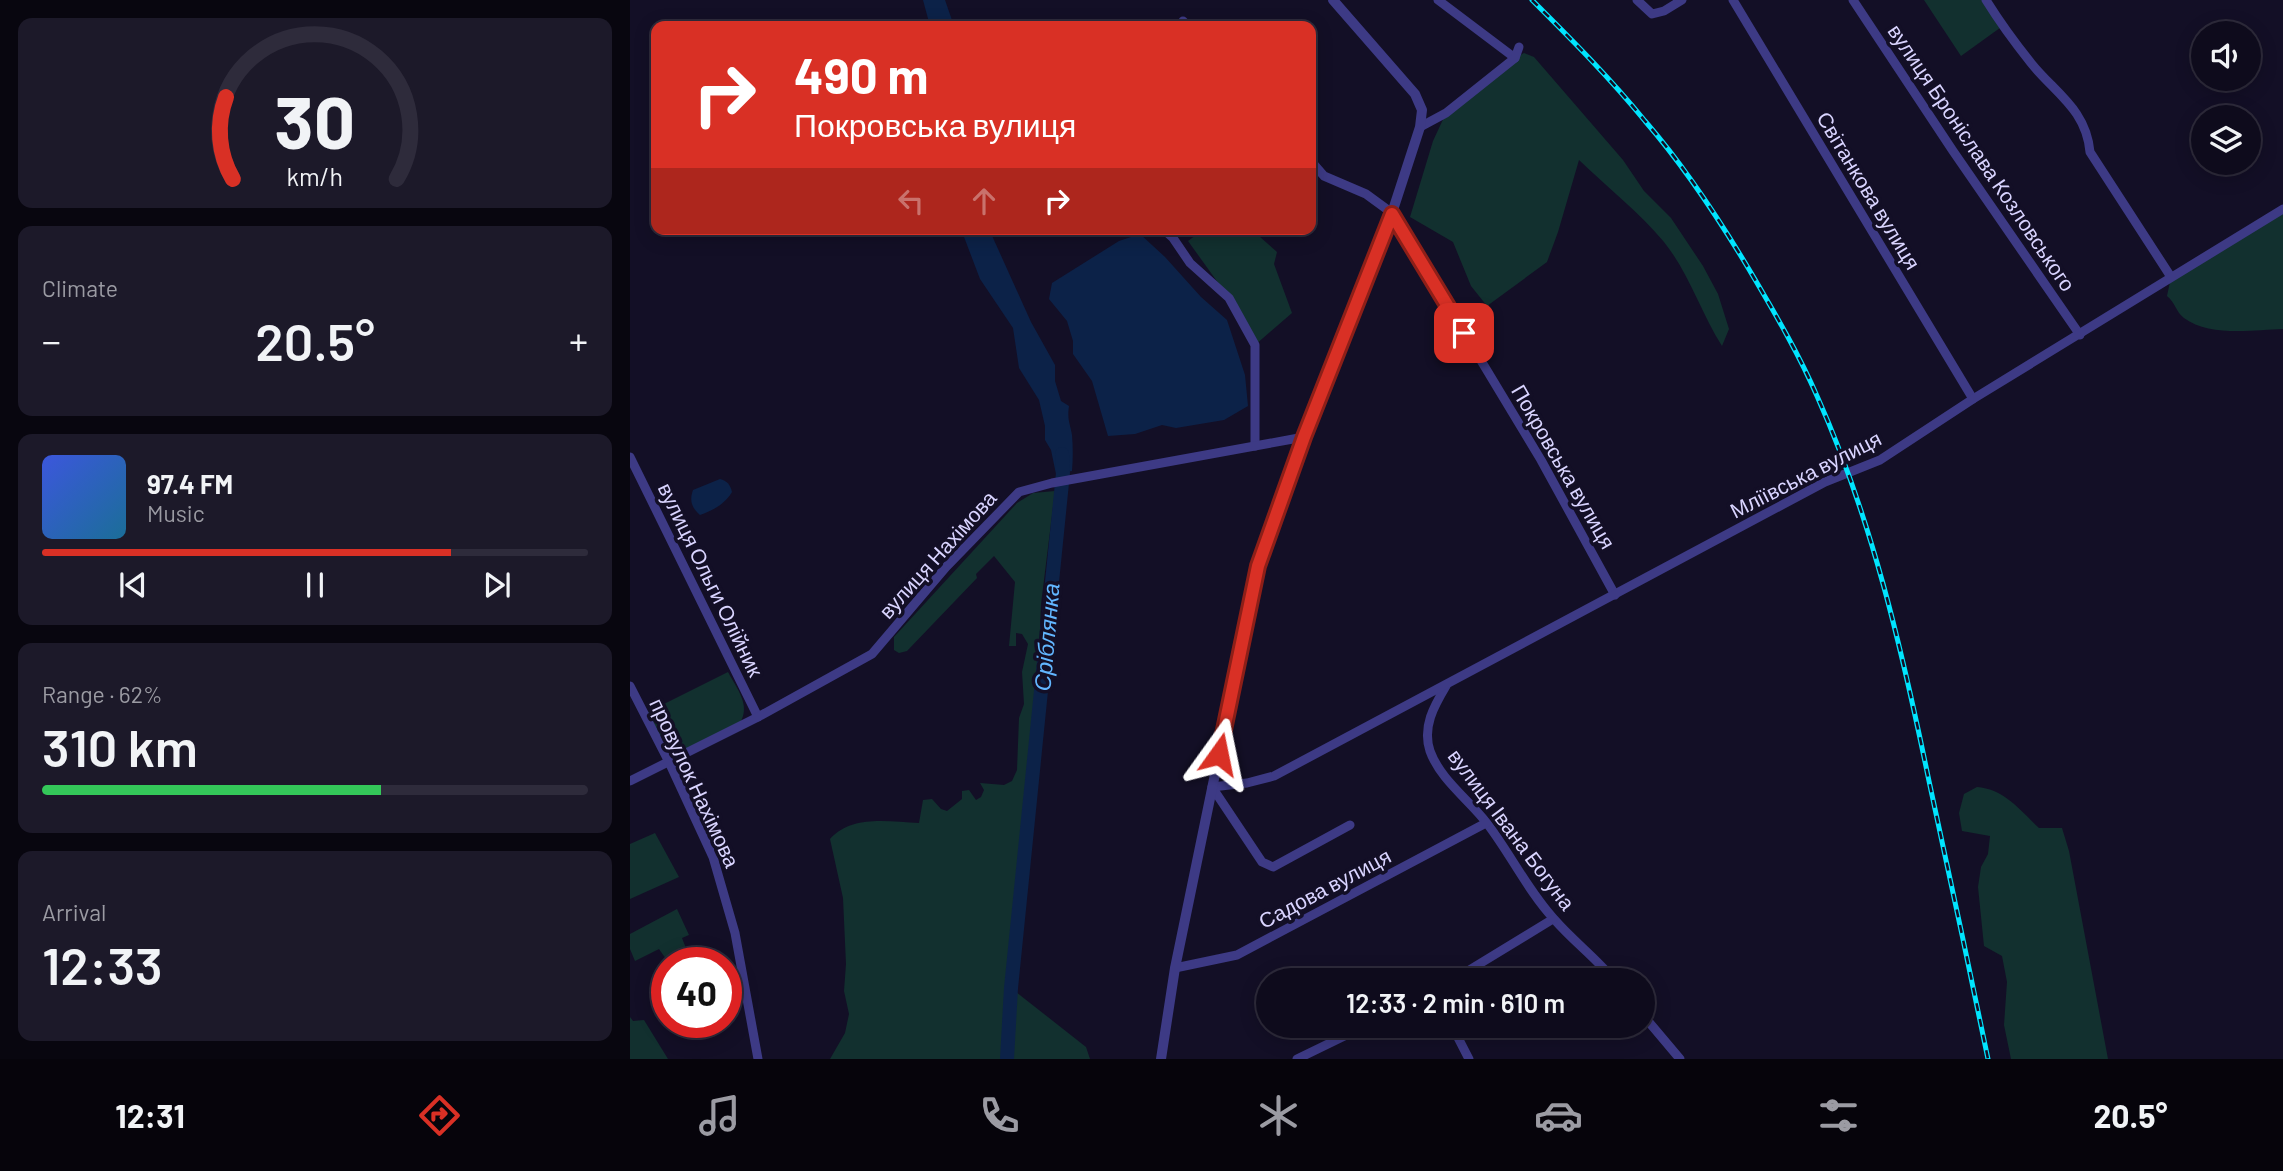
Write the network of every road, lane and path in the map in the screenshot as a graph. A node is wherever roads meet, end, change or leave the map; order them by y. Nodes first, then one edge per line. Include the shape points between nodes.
1 (1333, 0) edge
2 (1438, 0) edge
3 (1637, 0) edge
4 (1682, 0) edge
5 (1733, 0) edge
6 (1853, 0) edge
7 (1986, 0) edge
8 (1519, 47) dead end
9 (1515, 58) junction
10 (1420, 127) junction
11 (1316, 166) edge
12 (2283, 209) edge
13 (1392, 214) junction
14 (1170, 235) edge
15 (2171, 277) junction
16 (2080, 335) junction
17 (1973, 400) junction
18 (1304, 437) junction
19 (1255, 446) junction
20 (630, 457) edge
21 (1615, 595) junction
22 (1447, 684) junction
23 (630, 686) edge
24 (758, 717) junction
25 (669, 762) junction
26 (630, 781) edge
27 (1212, 788) junction
28 (1486, 822) junction
29 (1350, 825) dead end
30 (1553, 919) junction
31 (1175, 968) junction
32 (1472, 968) edge
33 (1604, 968) edge
34 (1655, 1029) edge
35 (1340, 1038) edge
36 (1458, 1038) edge
37 (758, 1059) edge
38 (1161, 1059) edge
39 (1297, 1059) edge
40 (1469, 1059) edge
41 (1680, 1059) edge

1 - 10 street via 1415,94 1422,110
2 - 9 street
3 - 4 street via 1652,14
5 - 17 street, Світанкова вулиця
6 - 16 street, вулиця Броніслава Козловського
7 - 15 street via 2031,63 2071,104 2089,135 2090,152
8 - 9 street
9 - 10 street via 1446,113
10 - 13 street
11 - 13 street
12 - 15 street, Мліївська вулиця
13 - 18 street
13 - 21 street, Покровська вулиця via 1541,460
14 - 19 street via 1190,263 1229,298 1255,345
15 - 16 street, Мліївська вулиця
16 - 17 street, Мліївська вулиця
17 - 21 street, Мліївська вулиця via 1880,460 1825,482
18 - 19 street, вулиця Нахімова
18 - 27 street via 1258,566
19 - 24 street, вулиця Нахімова via 1019,492 946,567 872,654
20 - 24 street, вулиця Ольги Олійник
21 - 22 street, Мліївська вулиця
22 - 27 street via 1274,776
22 - 28 street, вулиця Івана Богуна via 1430,714 1429,750 1439,769
23 - 25 street, провулок Нахімова
24 - 25 street, вулиця Нахімова
25 - 26 street, вулиця Нахімова
25 - 37 street, провулок Нахімова via 713,857 735,933
27 - 29 street via 1262,862 1273,867
27 - 31 street
28 - 30 street, вулиця Івана Богуна
28 - 31 street, Садова вулиця via 1237,955
30 - 32 street
30 - 33 street, вулиця Івана Богуна
31 - 38 street
34 - 41 street
35 - 39 street
36 - 40 street

